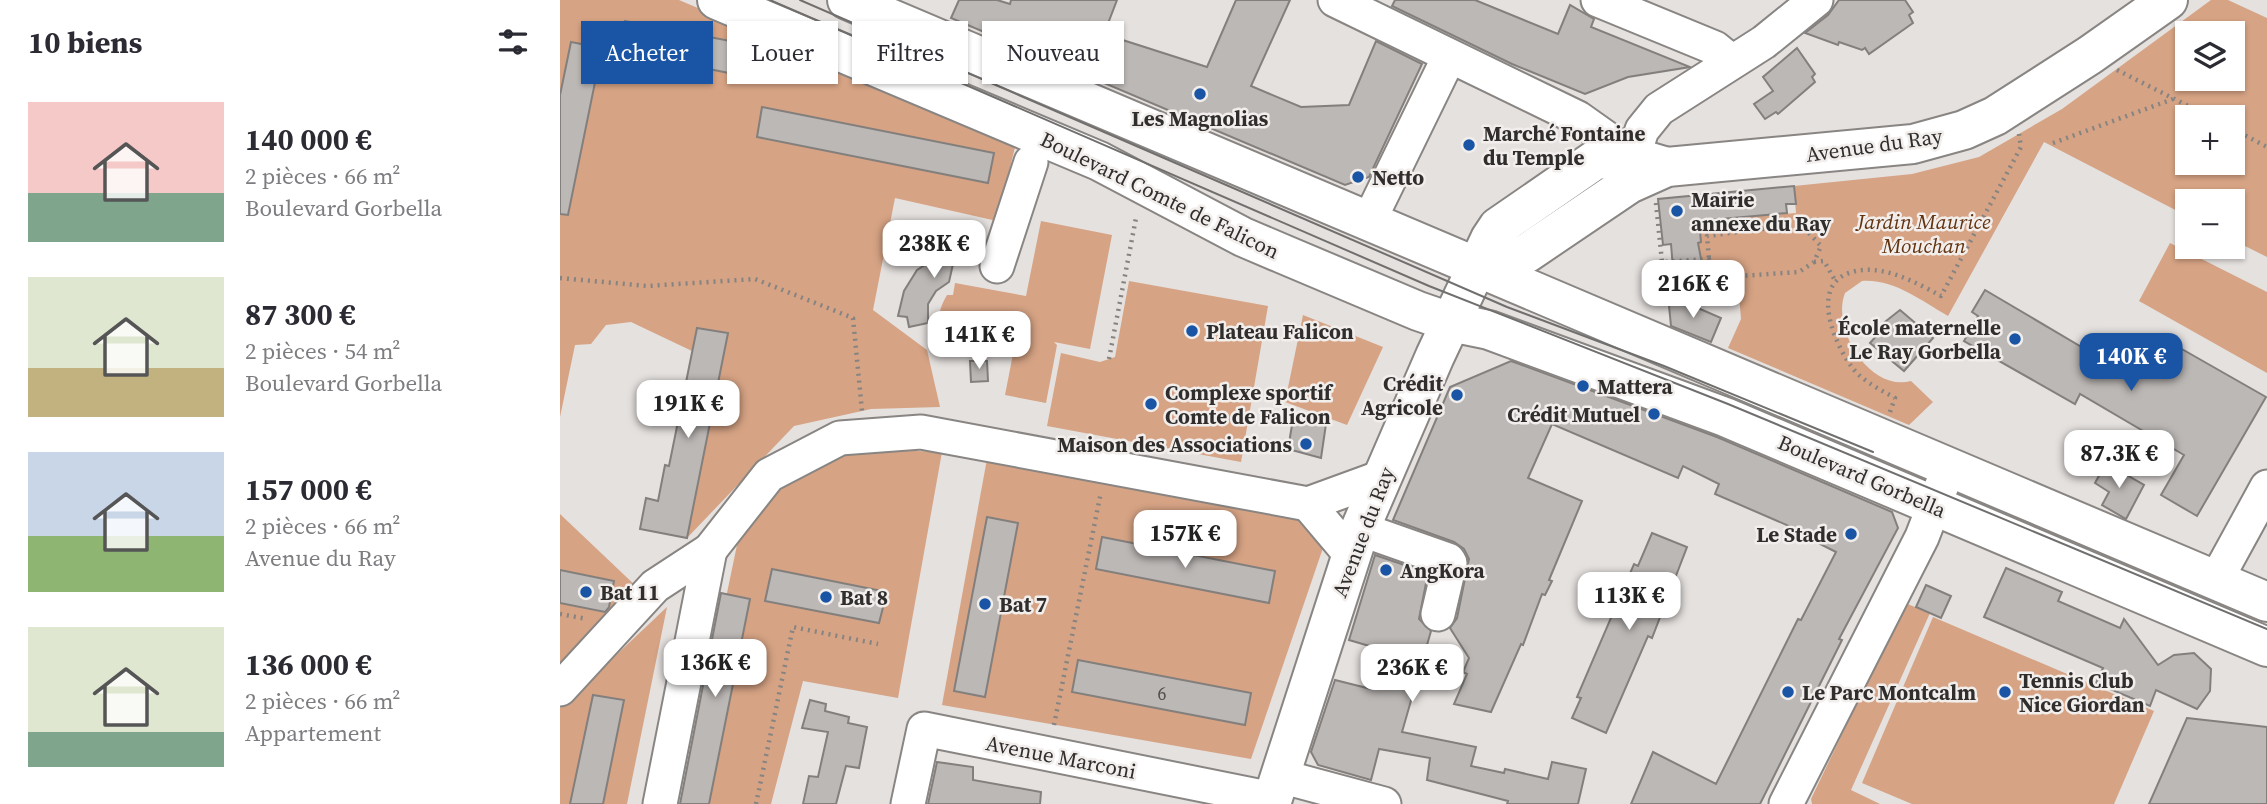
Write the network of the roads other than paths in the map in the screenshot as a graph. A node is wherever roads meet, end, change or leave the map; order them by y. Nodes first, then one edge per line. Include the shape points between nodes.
1 (717, 0) edge
2 (847, 0) edge
3 (1335, 0) edge
4 (1598, 0) edge
5 (1816, 0) edge
6 (2168, 0) edge
7 (901, 11) edge
8 (1449, 57) junction
9 (1731, 61) junction
10 (1031, 162) dead end
11 (1653, 172) junction
12 (1368, 223) junction
13 (997, 266) dead end
14 (1476, 267) junction
15 (1527, 271) junction
16 (1450, 322) junction
17 (1949, 467) junction
18 (1382, 477) junction
19 (2267, 487) edge
20 (1308, 503) junction
21 (1935, 507) junction
22 (1356, 542) junction
23 (710, 550) junction
24 (2216, 580) junction
25 (2267, 601) edge
26 (1438, 614) dead end
27 (2267, 647) edge
28 (560, 689) edge
29 (1275, 793) edge
30 (660, 804) edge
31 (908, 804) edge
32 (1384, 804) edge
33 (1786, 804) edge

1 - 16 main road, Boulevard Comte de Falicon via 1099,160 1243,237
2 - 7 main road
3 - 8 street
4 - 9 street via 1715,48
5 - 9 street via 1764,42
6 - 11 main road, Avenue du Ray via 2006,109 1964,130 1913,144
7 - 12 main road
8 - 11 street via 1578,118
8 - 12 street
9 - 11 street via 1659,109 1642,130
10 - 13 street
11 - 14 main road, Avenue du Ray via 1595,159 1498,227
11 - 15 main road via 1627,176 1611,197
12 - 14 main road
14 - 15 main road via 1508,262
14 - 16 main road, Avenue du Ray
15 - 17 main road, Boulevard Gorbella
16 - 18 main road, Avenue du Ray
16 - 21 main road, Boulevard Gorbella via 1489,330 1725,418
17 - 21 street
17 - 24 main road, Boulevard Gorbella
18 - 20 street
18 - 22 main road, Avenue du Ray
19 - 24 street
20 - 22 street
20 - 23 street via 920,432 864,436 840,438 769,475
21 - 27 main road, Boulevard Gorbella
21 - 33 street
22 - 26 street via 1448,560
22 - 29 main road, Avenue du Ray
23 - 28 street via 655,586
23 - 30 street
24 - 25 main road, Boulevard Gorbella
29 - 31 street, Avenue Marconi via 924,729
29 - 32 street

